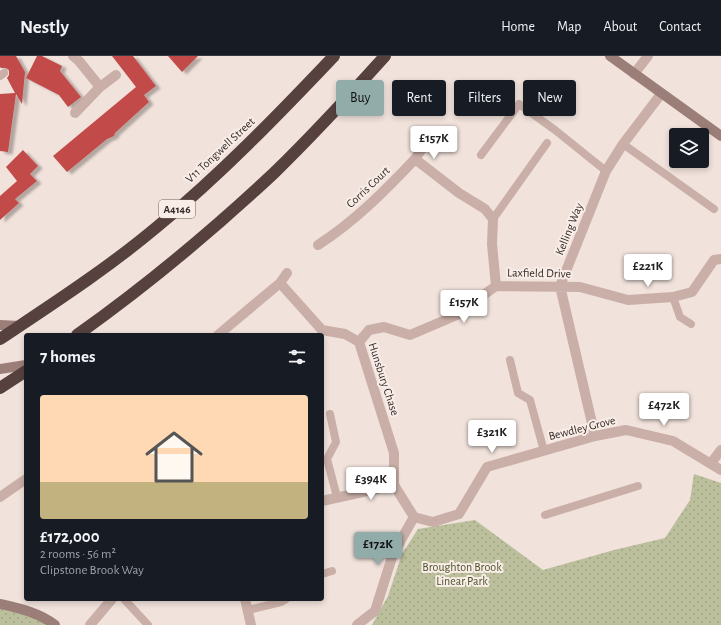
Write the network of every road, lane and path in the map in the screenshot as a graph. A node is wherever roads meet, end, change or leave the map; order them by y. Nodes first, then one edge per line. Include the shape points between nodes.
1 (73, 56) edge
2 (334, 56) edge
3 (385, 56) edge
4 (610, 56) edge
5 (648, 56) edge
6 (116, 74) dead end
7 (634, 74) junction
8 (100, 87) junction
9 (661, 94) junction
10 (75, 113) dead end
11 (721, 136) edge
12 (428, 140) dead end
13 (547, 143) dead end
14 (623, 144) junction
15 (481, 155) dead end
16 (415, 159) junction
17 (606, 171) junction
18 (714, 209) dead end
19 (493, 219) junction
20 (318, 245) dead end
21 (721, 259) edge
22 (287, 273) dead end
23 (280, 283) junction
24 (496, 286) junction
25 (560, 286) junction
26 (673, 297) junction
27 (691, 324) dead end
28 (0, 325) edge
29 (20, 326) junction
30 (80, 333) edge
31 (220, 333) edge
32 (0, 339) edge
33 (359, 342) junction
34 (510, 360) dead end
35 (24, 365) edge
36 (0, 369) edge
37 (24, 372) edge
38 (0, 388) edge
39 (330, 414) dead end
40 (595, 436) junction
41 (721, 450) edge
42 (544, 451) junction
43 (712, 463) junction
44 (721, 470) edge
45 (24, 480) edge
46 (394, 485) junction
47 (638, 486) dead end
48 (0, 497) edge
49 (337, 497) junction
50 (324, 500) edge
51 (545, 515) dead end
52 (414, 517) junction
53 (332, 571) dead end
54 (324, 573) edge
55 (110, 601) edge
56 (126, 601) edge
57 (246, 601) edge
58 (283, 601) edge
59 (0, 604) edge
60 (248, 610) junction
61 (55, 625) edge
62 (90, 625) edge
63 (148, 625) edge
64 (251, 625) edge
65 (357, 625) edge

1 - 8 street
2 - 29 highway, V11 Tongwell Street / A4146 via 256,137 158,226 91,278
3 - 30 highway via 274,172 167,266
4 - 7 street
5 - 7 street
6 - 8 street
7 - 9 street
8 - 10 street
9 - 11 street
9 - 14 street, Kelling Way
12 - 16 street, Corris Court
13 - 19 lane
14 - 17 street, Kelling Way
14 - 18 lane
15 - 17 lane via 519,104
16 - 19 street via 459,193 485,209
16 - 20 street, Corris Court via 372,204
17 - 25 street, Kelling Way
19 - 24 street via 492,244
21 - 26 street, Laxfield Drive via 714,260 692,292
22 - 23 street
23 - 31 street
23 - 33 street, Hunsbury Chase via 322,330 345,334
24 - 25 street, Laxfield Drive
24 - 33 street, Laxfield Drive via 464,312 410,335 384,327 369,330
25 - 26 street, Laxfield Drive via 580,287 628,300
25 - 40 street
26 - 27 lane via 680,317
28 - 29 street
29 - 32 highway, V11 Tongwell Street / A4146
33 - 46 street, Hunsbury Chase via 394,453
34 - 42 lane via 518,393 530,400
35 - 36 street
37 - 38 highway
39 - 49 lane via 336,442 327,459
40 - 42 street, Bewdley Grove
40 - 43 street, Bewdley Grove via 626,430 673,441
41 - 43 street
42 - 52 street, Bewdley Grove via 487,467 459,514 433,522
43 - 44 street, Bewdley Grove
45 - 48 street
46 - 49 street
46 - 52 street
47 - 51 lane
49 - 50 street
52 - 65 street via 393,554 375,611
53 - 54 lane
55 - 62 street
56 - 63 lane
57 - 60 street
58 - 60 lane
59 - 61 street via 20,608
60 - 64 street

